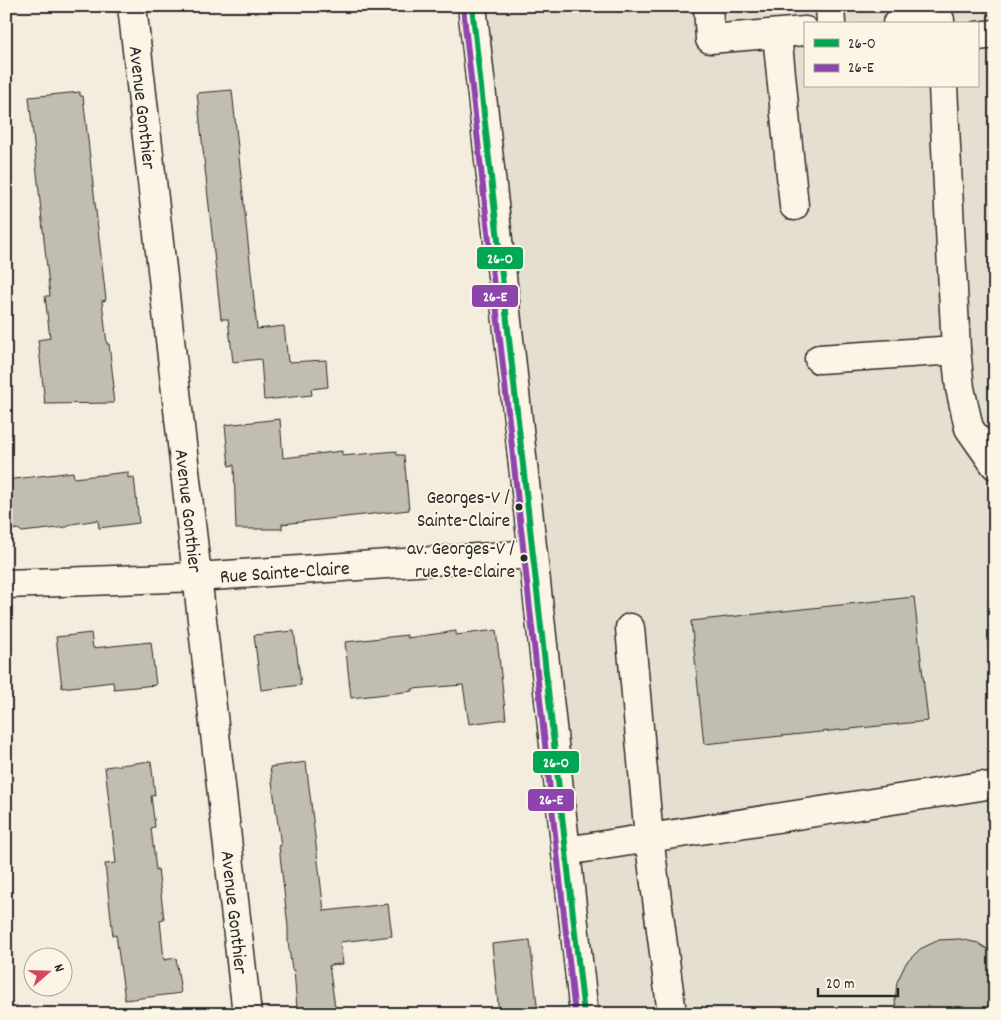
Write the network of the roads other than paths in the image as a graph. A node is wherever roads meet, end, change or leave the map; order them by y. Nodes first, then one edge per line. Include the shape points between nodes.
1 (132, 6) edge
2 (472, 6) edge
3 (708, 6) edge
4 (830, 6) edge
5 (939, 17) edge
6 (832, 22) edge
7 (908, 22) edge
8 (804, 31) edge
9 (778, 34) junction
10 (995, 34) edge
11 (978, 36) edge
12 (943, 88) edge
13 (794, 206) dead end
14 (956, 350) junction
15 (820, 359) dead end
16 (995, 465) edge
17 (533, 554) junction
18 (197, 577) junction
19 (6, 584) edge
20 (630, 628) dead end
21 (981, 786) dead end
22 (649, 838) junction
23 (566, 851) junction
24 (247, 1014) edge
25 (584, 1014) edge
26 (672, 1014) edge

1 - 18 street, Avenue Gonthier
2 - 17 street
3 - 9 street via 710,39
4 - 6 street
5 - 7 street
8 - 9 street
9 - 13 street
10 - 11 street
12 - 14 street
14 - 15 street
14 - 16 street via 969,428
17 - 18 street, Rue Sainte-Claire
17 - 23 street
18 - 19 street, Rue Sainte-Claire
18 - 24 street, Avenue Gonthier
20 - 22 street
21 - 22 street
22 - 23 street
22 - 26 street
23 - 25 street

